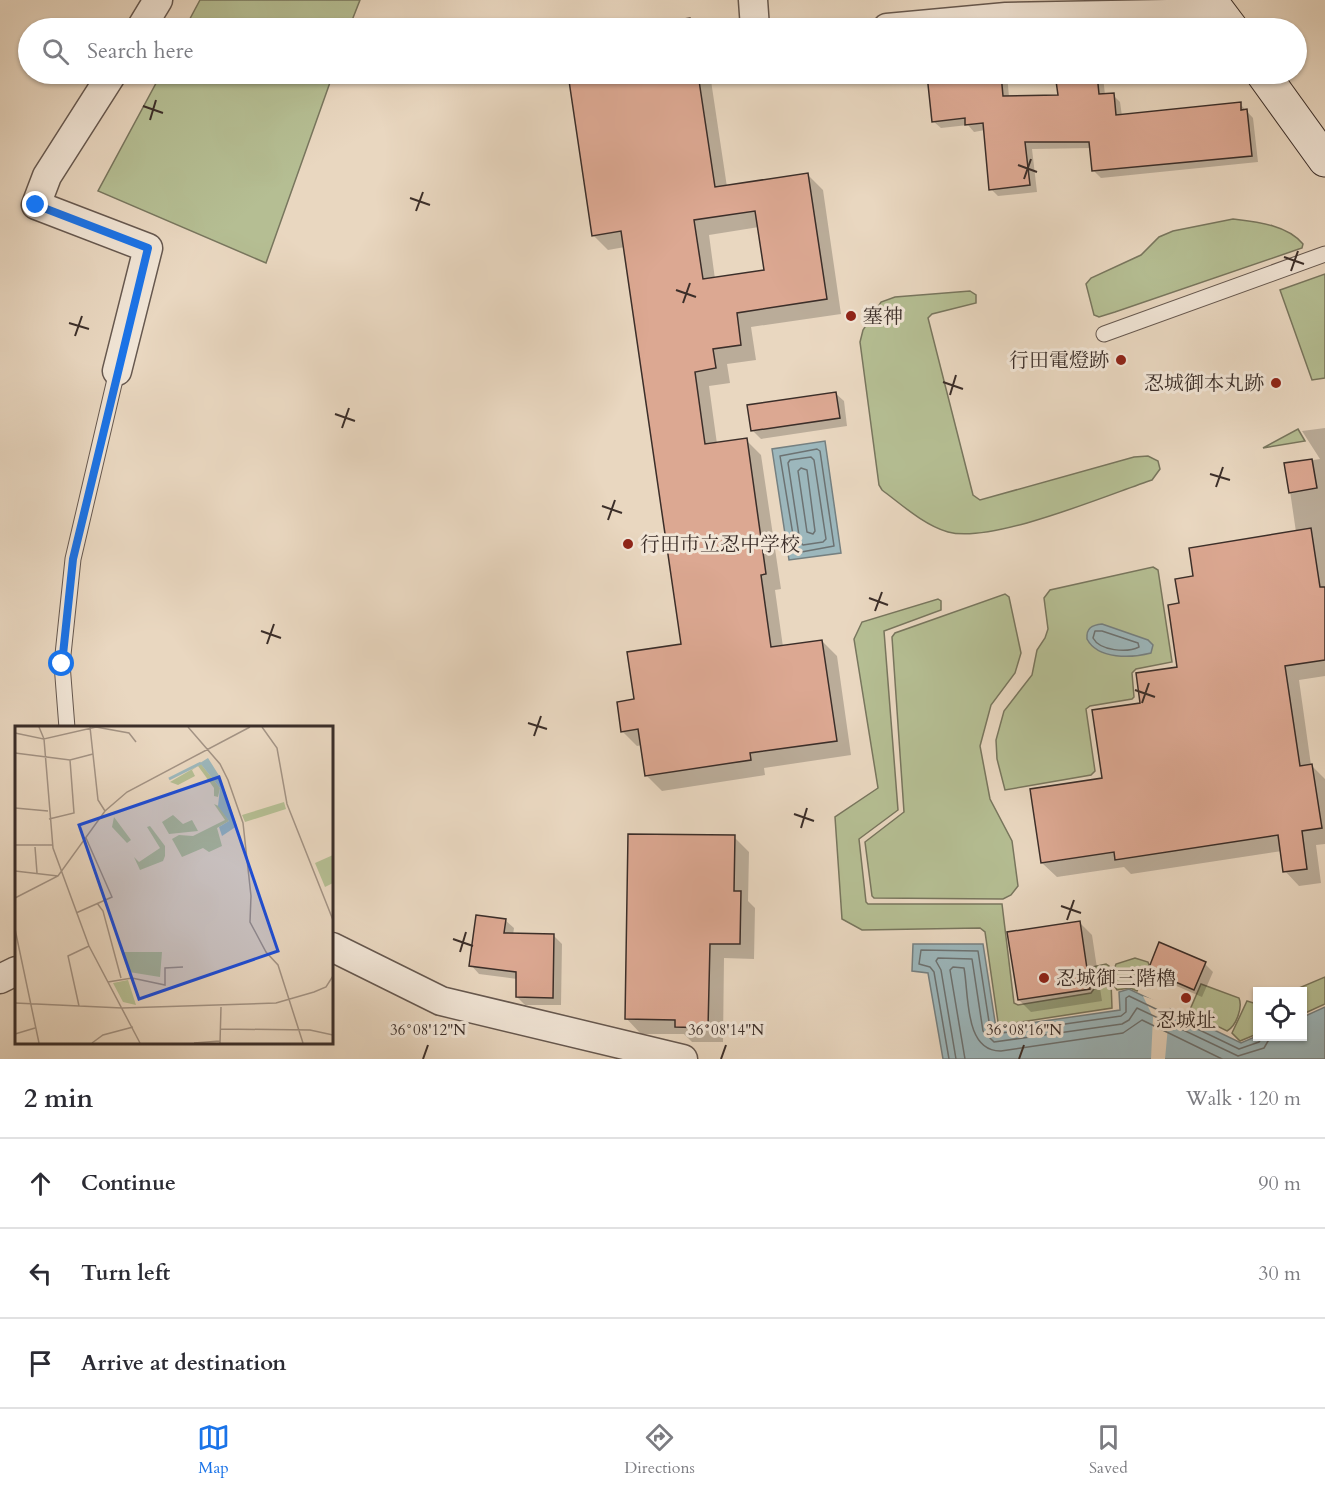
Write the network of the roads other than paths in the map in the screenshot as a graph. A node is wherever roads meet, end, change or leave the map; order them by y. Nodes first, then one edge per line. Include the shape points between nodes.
1 (158, 0) edge
2 (753, 0) edge
3 (1220, 14) edge
4 (147, 18) edge
5 (754, 18) edge
6 (995, 18) edge
7 (106, 84) edge
8 (1270, 84) edge
9 (1325, 160) edge
10 (1325, 254) edge
11 (1104, 334) dead end
12 (117, 371) joint
13 (67, 726) edge
14 (333, 947) edge
15 (15, 971) edge
16 (0, 979) edge
17 (683, 1059) edge

1 - 4 street
2 - 5 street
3 - 6 street
7 - 12 street via 47,176 36,205 148,248
8 - 9 main road
10 - 11 lane
12 - 13 lane via 73,559 62,664
14 - 17 street via 441,1001
15 - 16 street

